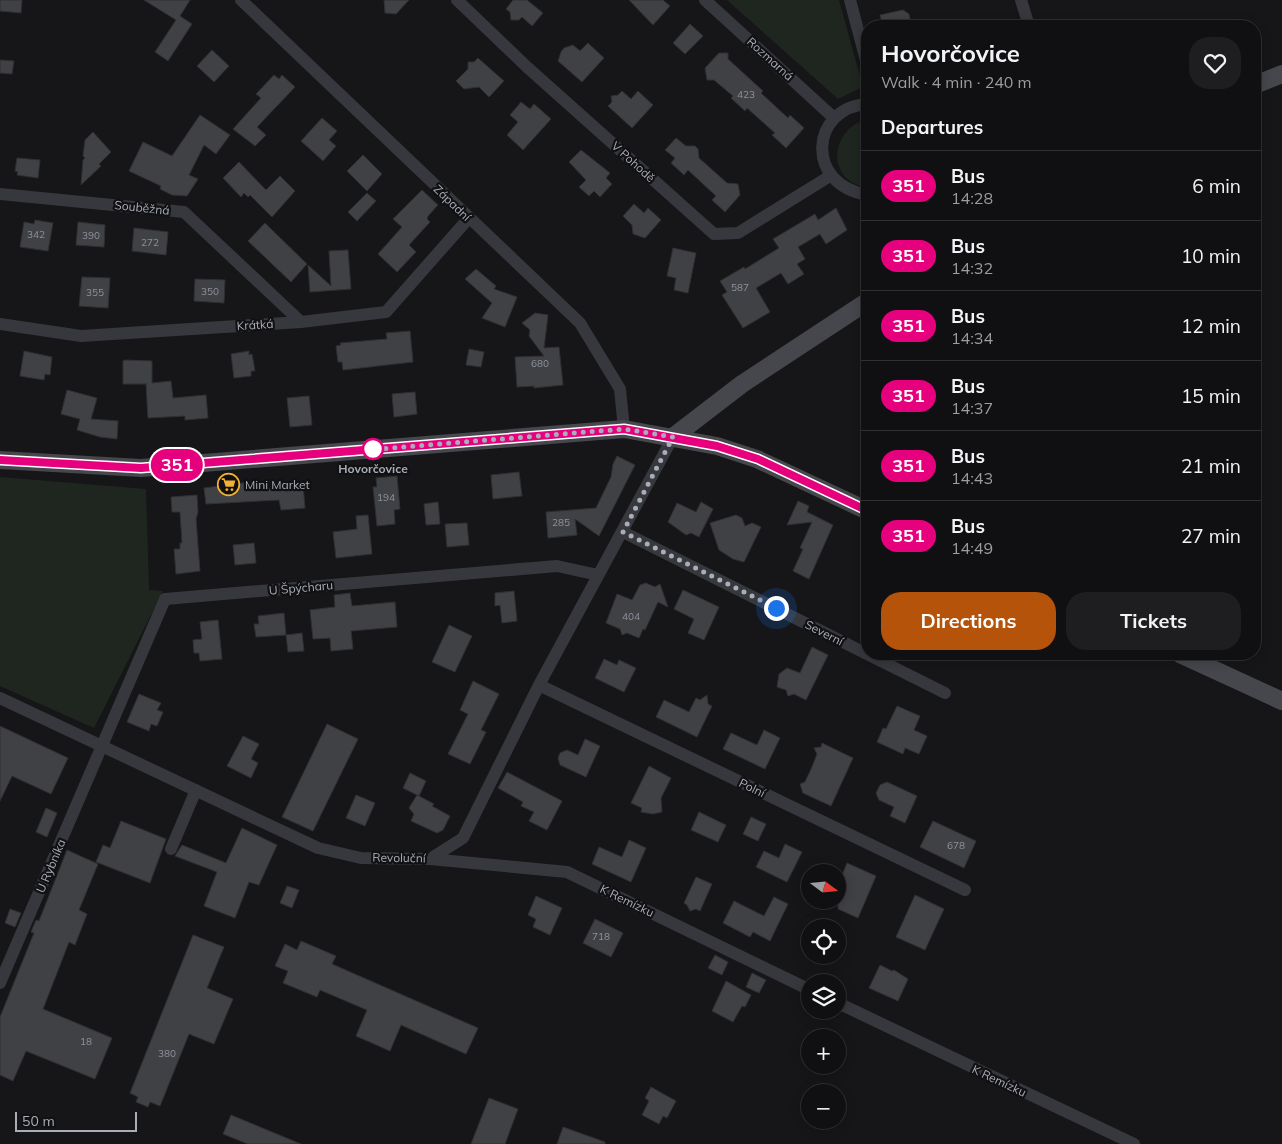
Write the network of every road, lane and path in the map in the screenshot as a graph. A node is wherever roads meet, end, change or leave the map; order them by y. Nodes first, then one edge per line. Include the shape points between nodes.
1 (241, 0) edge
2 (457, 0) edge
3 (705, 0) edge
4 (850, 0) edge
5 (1022, 0) edge
6 (1027, 20) edge
7 (861, 42) edge
8 (1282, 74) edge
9 (1261, 83) edge
10 (861, 106) edge
11 (834, 118) junction
12 (830, 176) junction
13 (0, 194) edge
14 (861, 194) edge
15 (468, 219) junction
16 (861, 307) edge
17 (301, 322) junction
18 (0, 324) edge
19 (624, 429) junction
20 (673, 437) junction
21 (0, 460) edge
22 (861, 508) edge
23 (623, 532) junction
24 (598, 575) junction
25 (861, 651) edge
26 (879, 660) edge
27 (1193, 660) edge
28 (539, 685) junction
29 (945, 693) dead end
30 (0, 698) edge
31 (1282, 701) edge
32 (102, 748) junction
33 (196, 790) junction
34 (171, 849) dead end
35 (430, 860) junction
36 (965, 890) dead end
37 (0, 983) edge
38 (801, 986) edge
39 (846, 1007) edge
40 (1134, 1144) edge

1 - 15 street, Západní
2 - 12 street, V Pohodě via 714,234 738,233
3 - 11 street, Rozmarná
4 - 7 street
5 - 6 street
8 - 9 street
10 - 11 street via 845,109
11 - 12 street via 822,145 823,160
12 - 14 street via 840,186
13 - 17 street, Souběžná via 184,212
15 - 17 street, Krátká via 386,312
15 - 19 street, Západní via 580,323 620,389
16 - 20 street via 742,384
17 - 18 street, Krátká via 81,336
19 - 20 street
19 - 21 street via 141,468
20 - 22 street via 758,459
20 - 23 street, Revoluční
23 - 24 street, Revoluční
23 - 25 street, Severní
24 - 28 street, Revoluční
24 - 32 street, U Špýcharu via 557,566 165,599
26 - 29 street, Severní
27 - 31 street
28 - 35 street, Revoluční via 463,838
28 - 36 street, Polní
30 - 32 street, Revoluční
32 - 33 street, Revoluční
32 - 37 street, U Rybníka
33 - 34 street
33 - 35 street, Revoluční via 318,848 361,858
35 - 38 street, K Remízku via 567,872
39 - 40 street, K Remízku

